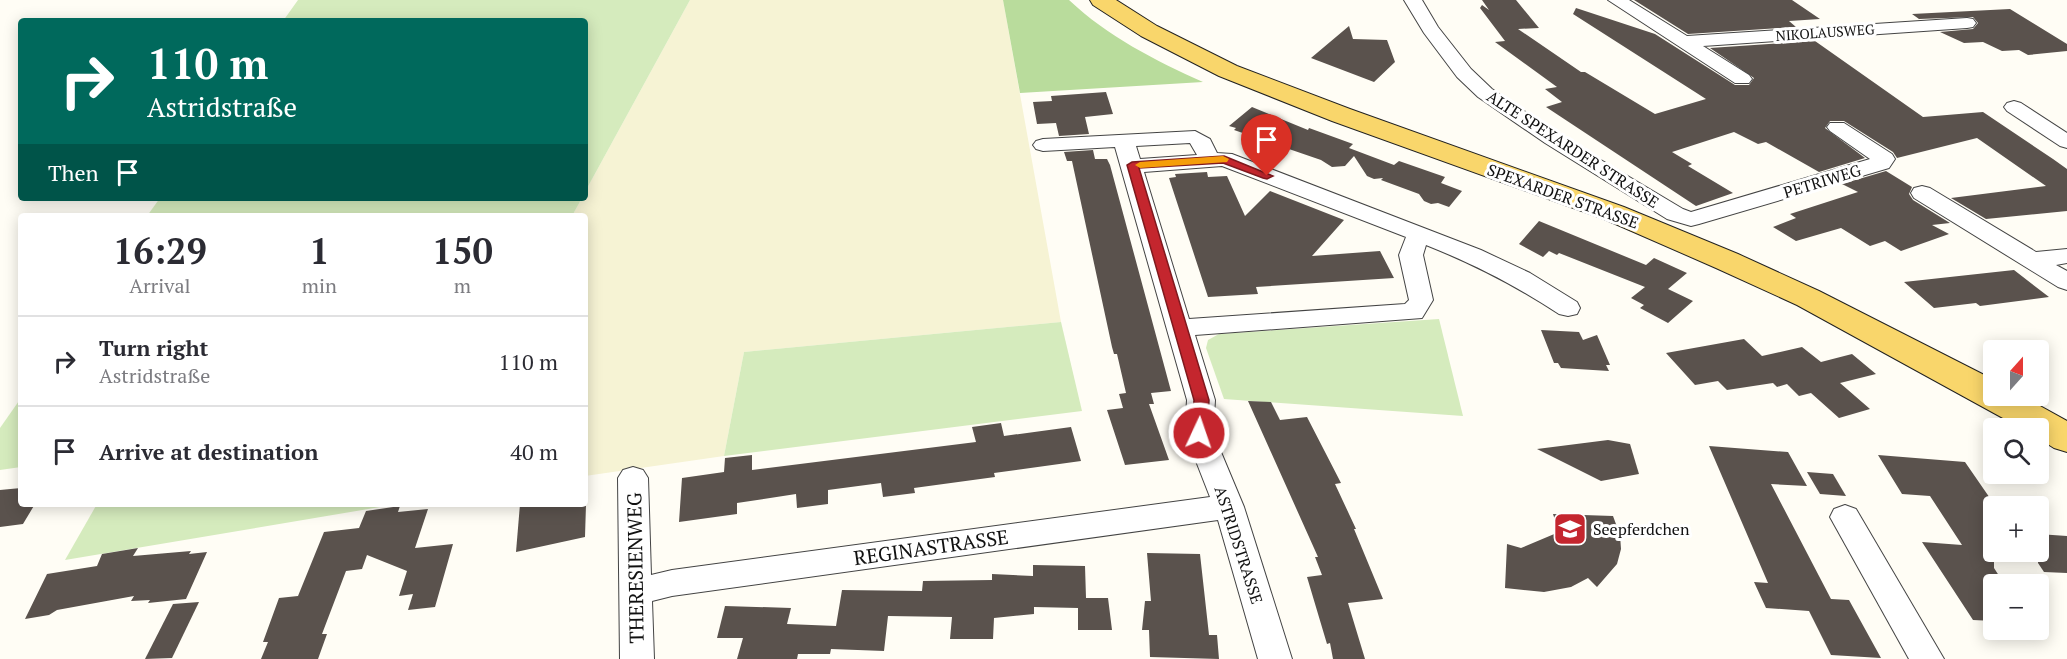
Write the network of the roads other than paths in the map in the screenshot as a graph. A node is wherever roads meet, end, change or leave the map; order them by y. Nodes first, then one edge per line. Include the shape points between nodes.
1 (1101, 0) edge
2 (1413, 0) edge
3 (1617, 0) edge
4 (1120, 7) edge
5 (1967, 23) dead end
6 (1684, 42) junction
7 (1742, 79) dead end
8 (2014, 107) dead end
9 (1836, 127) dead end
10 (1124, 141) junction
11 (2067, 141) edge
12 (1043, 144) dead end
13 (1209, 160) junction
14 (1132, 165) junction
15 (1922, 193) dead end
16 (1703, 217) joint
17 (1419, 234) junction
18 (2067, 256) edge
19 (2033, 260) junction
20 (2067, 282) edge
21 (1568, 308) dead end
22 (1180, 328) junction
23 (1983, 390) edge
24 (2011, 406) edge
25 (2067, 438) edge
26 (633, 478) dead end
27 (1228, 507) junction
28 (1845, 517) dead end
29 (635, 592) junction
30 (637, 659) edge
31 (1275, 659) edge
32 (1927, 659) edge

1 - 4 main road, SPEXARDER STRASSE
2 - 16 street, ALTE SPEXARDER STRASSE via 1464,73 1485,93 1675,214 1691,219
3 - 6 street
4 - 23 main road, SPEXARDER STRASSE via 1149,31 1202,59 1278,92 1614,213 1808,298
5 - 6 street, NIKOLAUSWEG
6 - 7 street
8 - 11 street
9 - 16 street, PETRIWEG via 1884,159
10 - 12 street
10 - 13 street via 1194,137 1203,143
10 - 14 street, ASTRIDSTRASSE
13 - 14 street
13 - 17 street via 1224,159
14 - 22 street, ASTRIDSTRASSE
15 - 19 street
17 - 21 street via 1521,278
17 - 22 street via 1411,255 1421,300 1413,312
18 - 19 street
19 - 20 street
22 - 27 street, ASTRIDSTRASSE via 1201,400 1199,433
24 - 25 main road, SPEXARDER STRASSE
26 - 29 street, THERESIENWEG
27 - 29 street, REGINASTRASSE via 672,583
27 - 31 street, ASTRIDSTRASSE
28 - 32 street
29 - 30 street, THERESIENWEG

